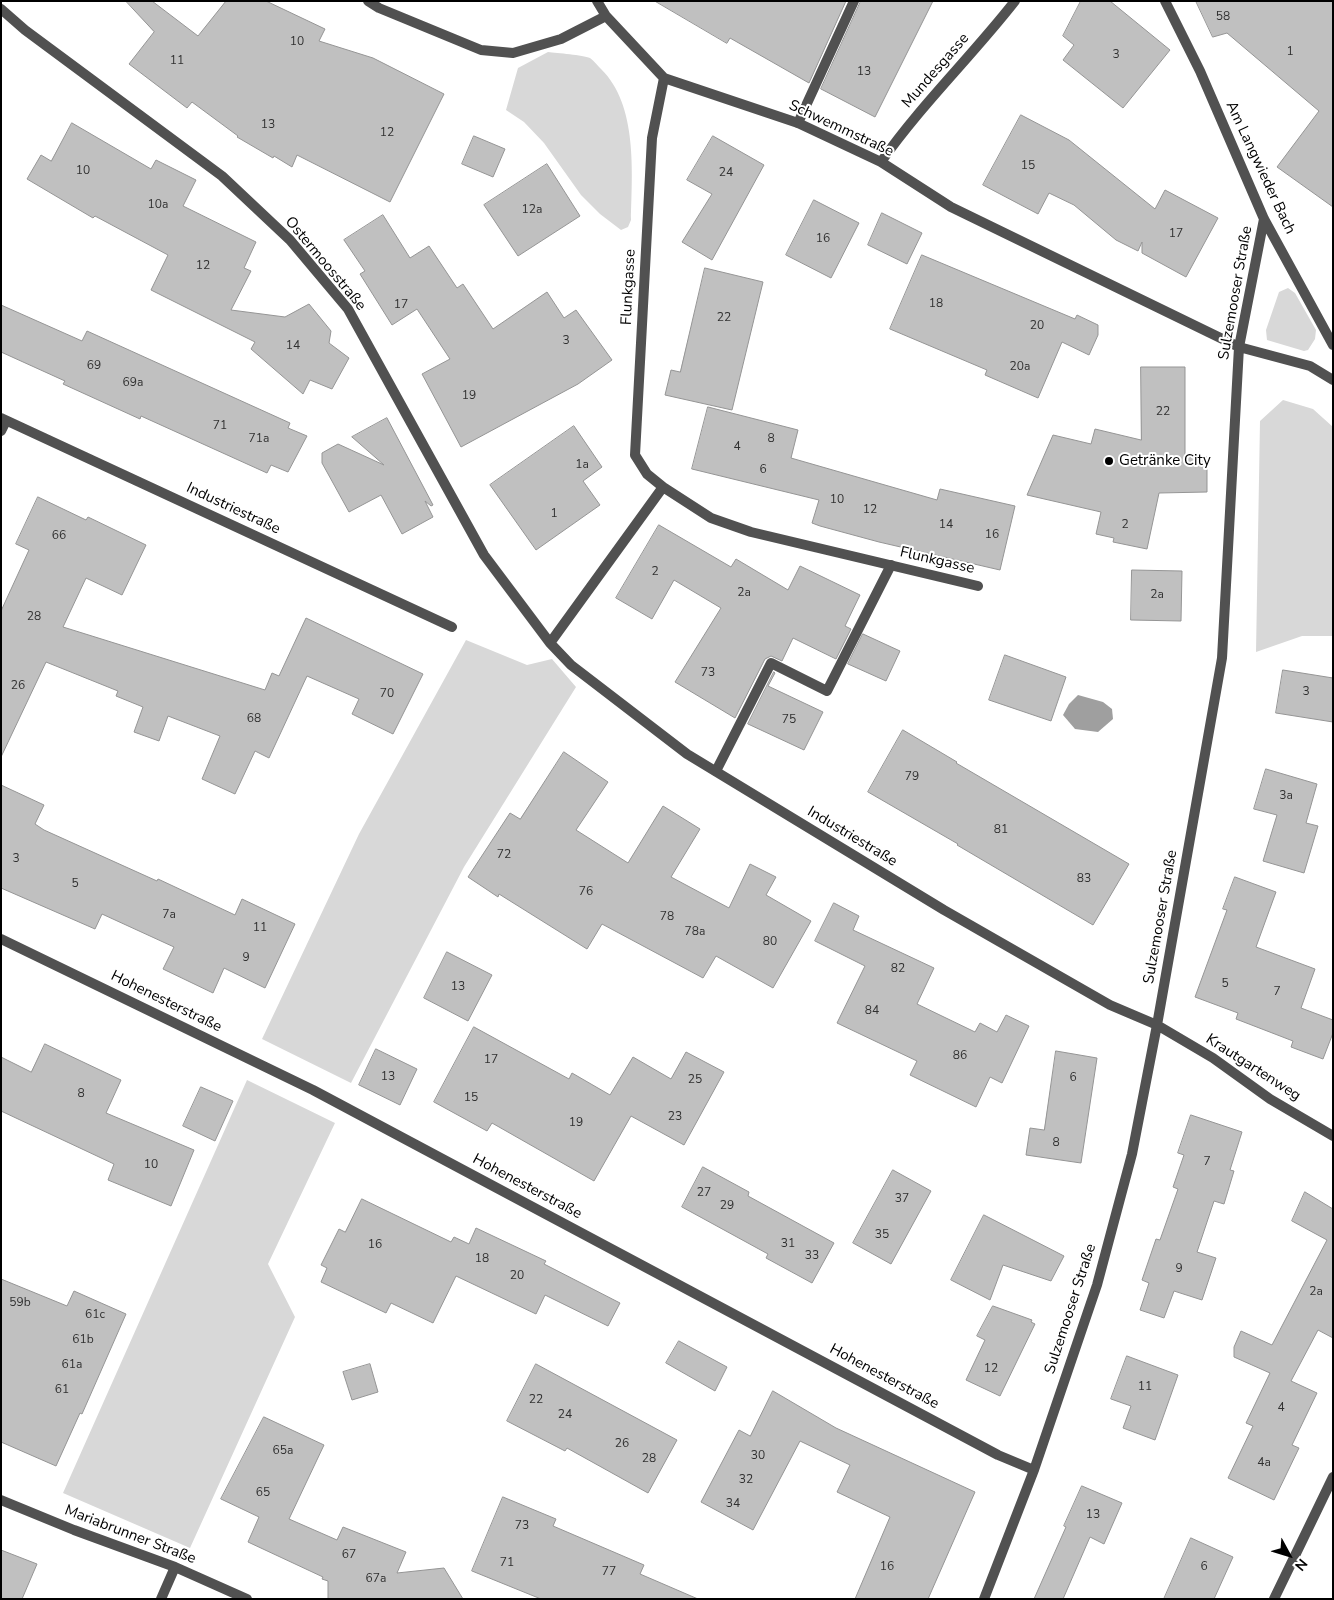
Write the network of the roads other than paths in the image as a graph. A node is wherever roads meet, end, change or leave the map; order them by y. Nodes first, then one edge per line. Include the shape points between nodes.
1 (368, 1) edge
2 (597, 1) edge
3 (854, 1) edge
4 (1015, 1) edge
5 (1165, 1) edge
6 (1, 10) edge
7 (606, 16) junction
8 (664, 78) junction
9 (798, 123) junction
10 (881, 162) junction
11 (1264, 219) junction
12 (1333, 345) edge
13 (1239, 347) junction
14 (1333, 380) edge
15 (4, 420) edge
16 (1, 431) edge
17 (663, 487) junction
18 (891, 565) junction
19 (978, 586) dead end
20 (452, 627) dead end
21 (550, 643) junction
22 (716, 772) junction
23 (1, 939) edge
24 (1157, 1026) junction
25 (1333, 1136) edge
26 (1034, 1470) junction
27 (1333, 1477) edge
28 (1, 1500) edge
29 (174, 1567) junction
30 (161, 1599) edge
31 (247, 1599) edge
32 (984, 1599) edge
33 (1274, 1599) edge

1 - 7 street via 481,50 513,53 561,39
2 - 7 street, Schwemmstraße
3 - 9 street
4 - 10 street, Mundesgasse via 899,136
5 - 11 street, Am Langwieder Bach via 1200,71
6 - 21 street, Ostermoosstraße via 222,176 290,240 348,309 484,555
7 - 8 street, Schwemmstraße
8 - 9 street, Schwemmstraße
8 - 17 street, Flunkgasse via 652,138 635,455 647,474
9 - 10 street, Schwemmstraße
10 - 13 street, Schwemmstraße via 951,207
11 - 12 street, Am Langwieder Bach
11 - 13 street, Sulzemooser Straße
13 - 14 street, Schwemmstraße via 1310,366
13 - 24 street, Sulzemooser Straße via 1222,658
15 - 16 street
15 - 20 street, Industriestraße
17 - 18 street, Flunkgasse via 711,518 751,532
17 - 21 street
18 - 19 street, Flunkgasse
18 - 22 street via 827,691 771,663
21 - 22 street, Industriestraße via 579,671 687,754
22 - 24 street, Industriestraße via 960,920 1110,1005
23 - 26 street, Hohenesterstraße via 314,1090 998,1455
24 - 25 street, Krautgartenweg via 1213,1058 1270,1099
24 - 26 street, Sulzemooser Straße via 1132,1154 1097,1285
26 - 32 street, Sulzemooser Straße
27 - 33 street
28 - 29 street, Mariabrunner Straße
29 - 30 street
29 - 31 street, Mariabrunner Straße

